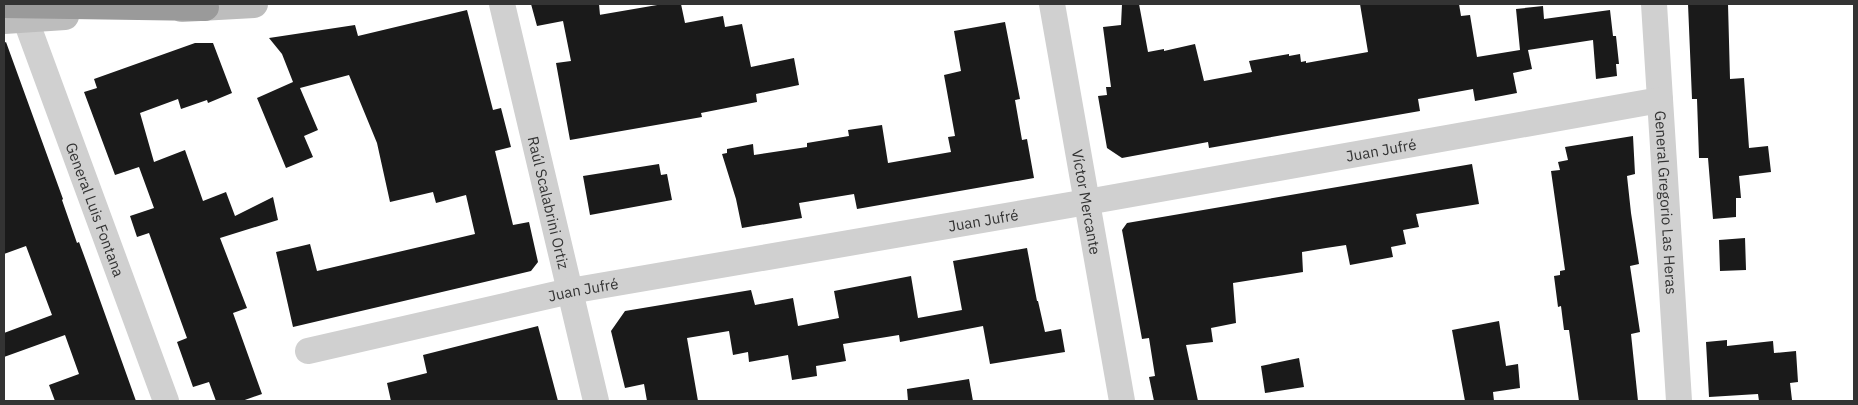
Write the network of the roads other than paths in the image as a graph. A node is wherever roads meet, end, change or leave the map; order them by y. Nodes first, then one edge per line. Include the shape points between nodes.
1 (254, 4) edge
2 (502, 4) edge
3 (1052, 4) edge
4 (1654, 4) edge
5 (205, 7) joint
6 (11, 14) edge
7 (1660, 100) junction
8 (1087, 202) junction
9 (570, 291) junction
10 (308, 351) dead end
11 (166, 401) edge
12 (596, 401) edge
13 (1122, 401) edge
14 (1679, 401) edge

1 - 5 street
2 - 9 street, Raúl Scalabrini Ortiz
3 - 8 street, Víctor Mercante
4 - 7 street, General Gregorio Las Heras
5 - 6 highway
6 - 11 street, General Luis Fontana
7 - 8 street, Juan Jufré
7 - 14 street, General Gregorio Las Heras
8 - 9 street, Juan Jufré
8 - 13 street, Víctor Mercante
9 - 10 street, Juan Jufré
9 - 12 street, Raúl Scalabrini Ortiz

